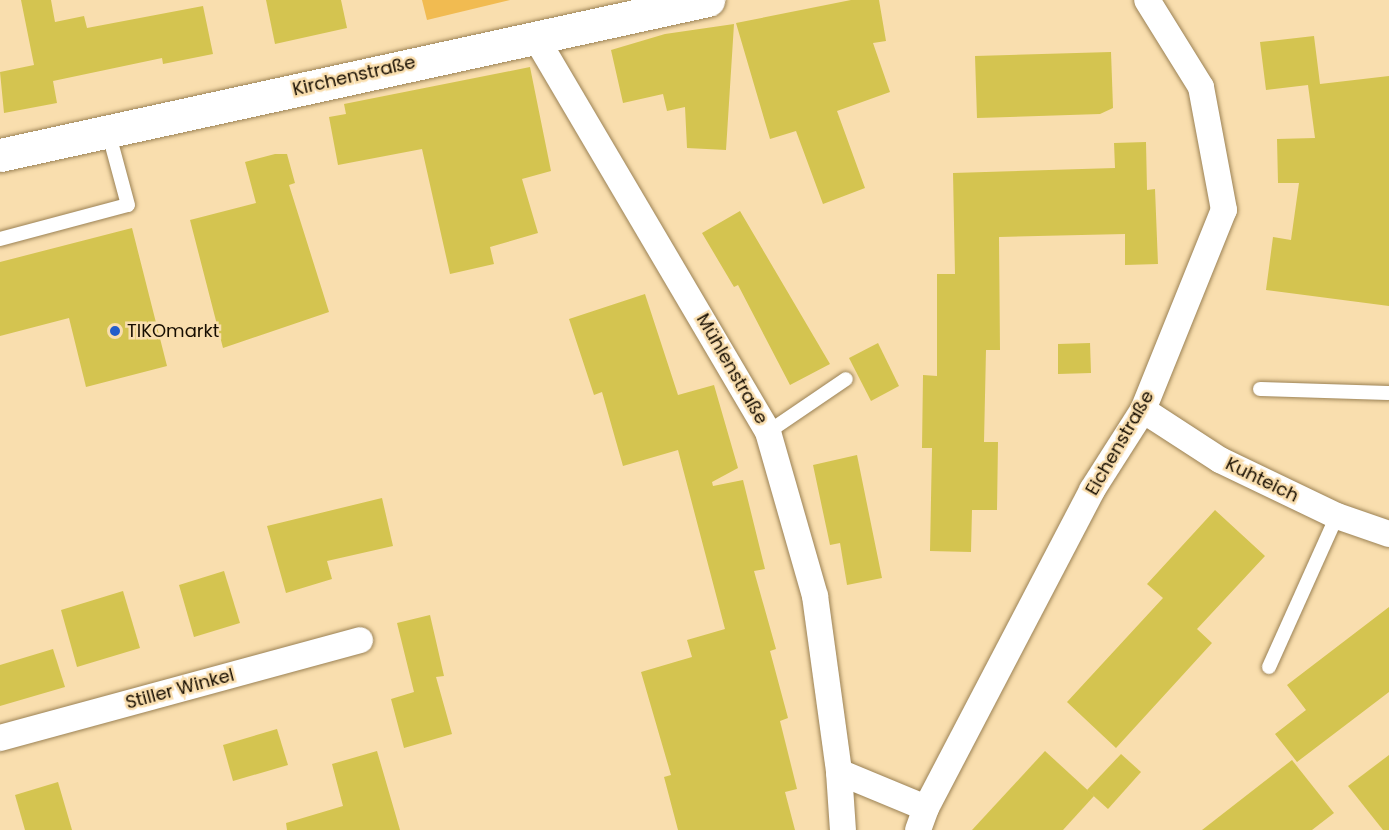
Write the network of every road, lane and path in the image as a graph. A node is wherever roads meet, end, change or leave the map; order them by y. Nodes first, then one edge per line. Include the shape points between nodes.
1 (708, 0) edge
2 (1147, 0) edge
3 (536, 38) junction
4 (108, 131) junction
5 (0, 155) edge
6 (0, 239) edge
7 (846, 379) dead end
8 (1260, 389) dead end
9 (1389, 393) edge
10 (1143, 410) junction
11 (768, 432) junction
12 (1337, 516) junction
13 (1389, 534) edge
14 (360, 640) dead end
15 (1269, 667) dead end
16 (0, 738) edge
17 (839, 772) junction
18 (922, 819) edge
19 (843, 830) edge

1 - 3 street, Kirchenstraße
2 - 10 street, Eichenstraße via 1201,87 1224,210
3 - 4 street, Kirchenstraße
3 - 11 street, Mühlenstraße
4 - 5 street, Kirchenstraße
4 - 6 lane via 128,205
7 - 11 lane
8 - 9 lane
10 - 12 street, Kuhteich via 1220,460
10 - 18 street, Eichenstraße via 1092,490
11 - 17 street, Mühlenstraße via 815,596
12 - 13 street, Kuhteich
12 - 15 lane
14 - 16 street, Stiller Winkel
17 - 18 street
17 - 19 street, Mühlenstraße

